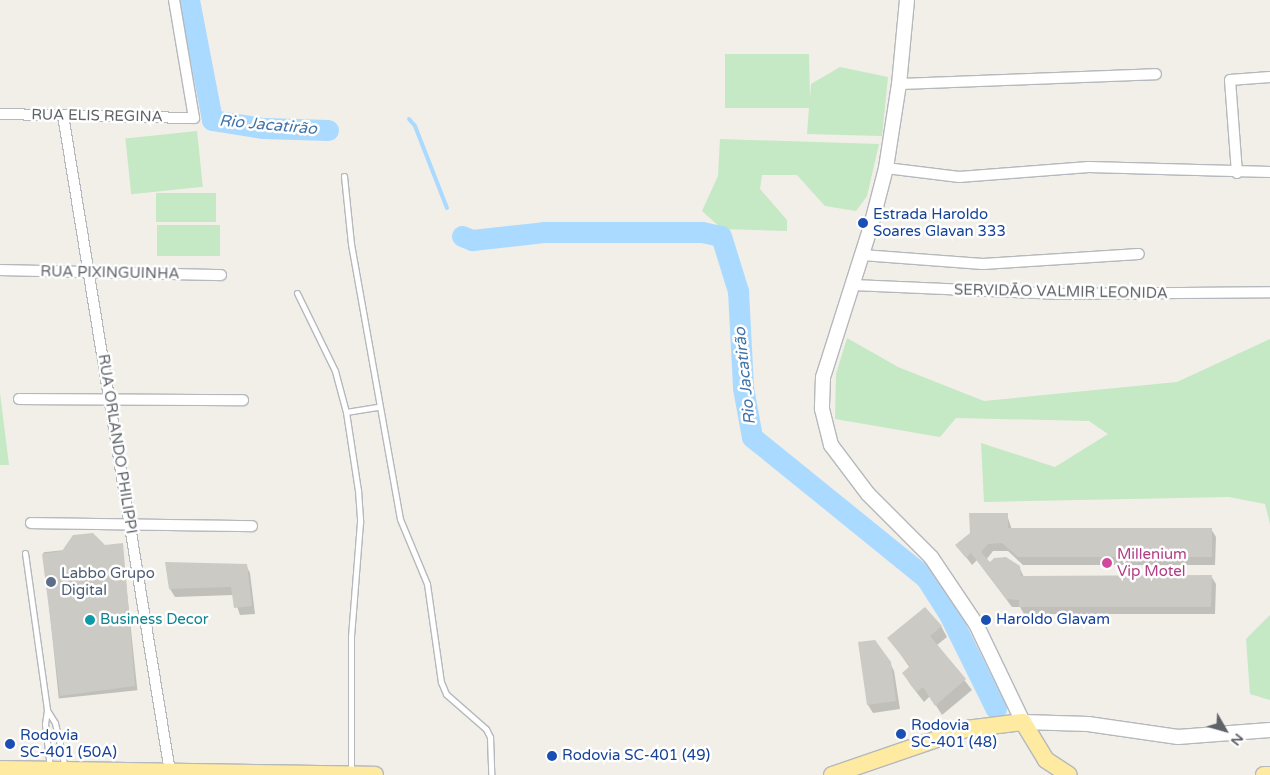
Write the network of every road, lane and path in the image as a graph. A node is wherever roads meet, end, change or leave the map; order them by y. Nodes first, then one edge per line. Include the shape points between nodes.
1 (174, 0) edge
2 (907, 0) edge
3 (1156, 74) dead end
4 (1270, 77) edge
5 (899, 84) junction
6 (0, 114) edge
7 (63, 115) junction
8 (886, 168) junction
9 (1270, 172) edge
10 (1237, 173) junction
11 (344, 176) dead end
12 (1138, 254) dead end
13 (862, 255) junction
14 (0, 270) edge
15 (88, 272) junction
16 (221, 275) dead end
17 (853, 285) junction
18 (1270, 292) edge
19 (297, 293) dead end
20 (19, 399) dead end
21 (109, 399) junction
22 (243, 400) dead end
23 (379, 407) junction
24 (346, 412) junction
25 (31, 523) dead end
26 (130, 524) junction
27 (252, 526) dead end
28 (25, 553) dead end
29 (47, 710) junction
30 (55, 722) junction
31 (1023, 722) junction
32 (1059, 722) junction
33 (45, 724) junction
34 (1270, 730) edge
35 (60, 740) junction
36 (47, 741) junction
37 (1035, 742) junction
38 (0, 769) edge
39 (58, 770) junction
40 (170, 772) junction
41 (352, 775) edge
42 (375, 775) edge
43 (490, 775) edge
44 (832, 775) edge
45 (1069, 775) edge
46 (1264, 775) edge
47 (1270, 775) edge

1 - 7 street, RUA ELIS REGINA via 194,118
2 - 5 main road
3 - 5 street
4 - 10 street via 1230,80
5 - 8 main road
6 - 7 street, RUA ELIS REGINA
7 - 15 street, RUA ORLANDO PHILIPPI
8 - 10 street via 959,176 1089,167
8 - 13 main road
9 - 10 street
11 - 23 lane via 350,236
12 - 13 street via 983,264
13 - 17 main road
14 - 15 street, RUA PIXINGUINHA
15 - 16 street, RUA PIXINGUINHA
15 - 21 street, RUA ORLANDO PHILIPPI
17 - 18 street, SERVIDÃO VALMIR LEONIDA via 1060,294
17 - 31 main road via 823,376 822,409 831,445 868,494 931,557 976,624
19 - 24 lane via 335,371
20 - 21 street
21 - 22 street
21 - 26 street, RUA ORLANDO PHILIPPI
23 - 24 lane
23 - 43 lane via 400,519 427,584 441,682 446,694 479,721 490,737
24 - 41 lane via 360,522 351,637
25 - 26 street
26 - 27 street
26 - 40 street, RUA ORLANDO PHILIPPI
28 - 29 lane
29 - 30 lane
29 - 33 lane
30 - 33 lane
30 - 35 lane
31 - 32 main road
31 - 37 highway
31 - 44 highway via 966,729
32 - 34 main road via 1178,737
32 - 37 main road
33 - 36 lane
35 - 36 lane
35 - 39 lane
36 - 39 lane
37 - 45 highway via 1046,760
38 - 39 highway
39 - 40 highway
40 - 41 highway
41 - 42 highway
46 - 47 highway

